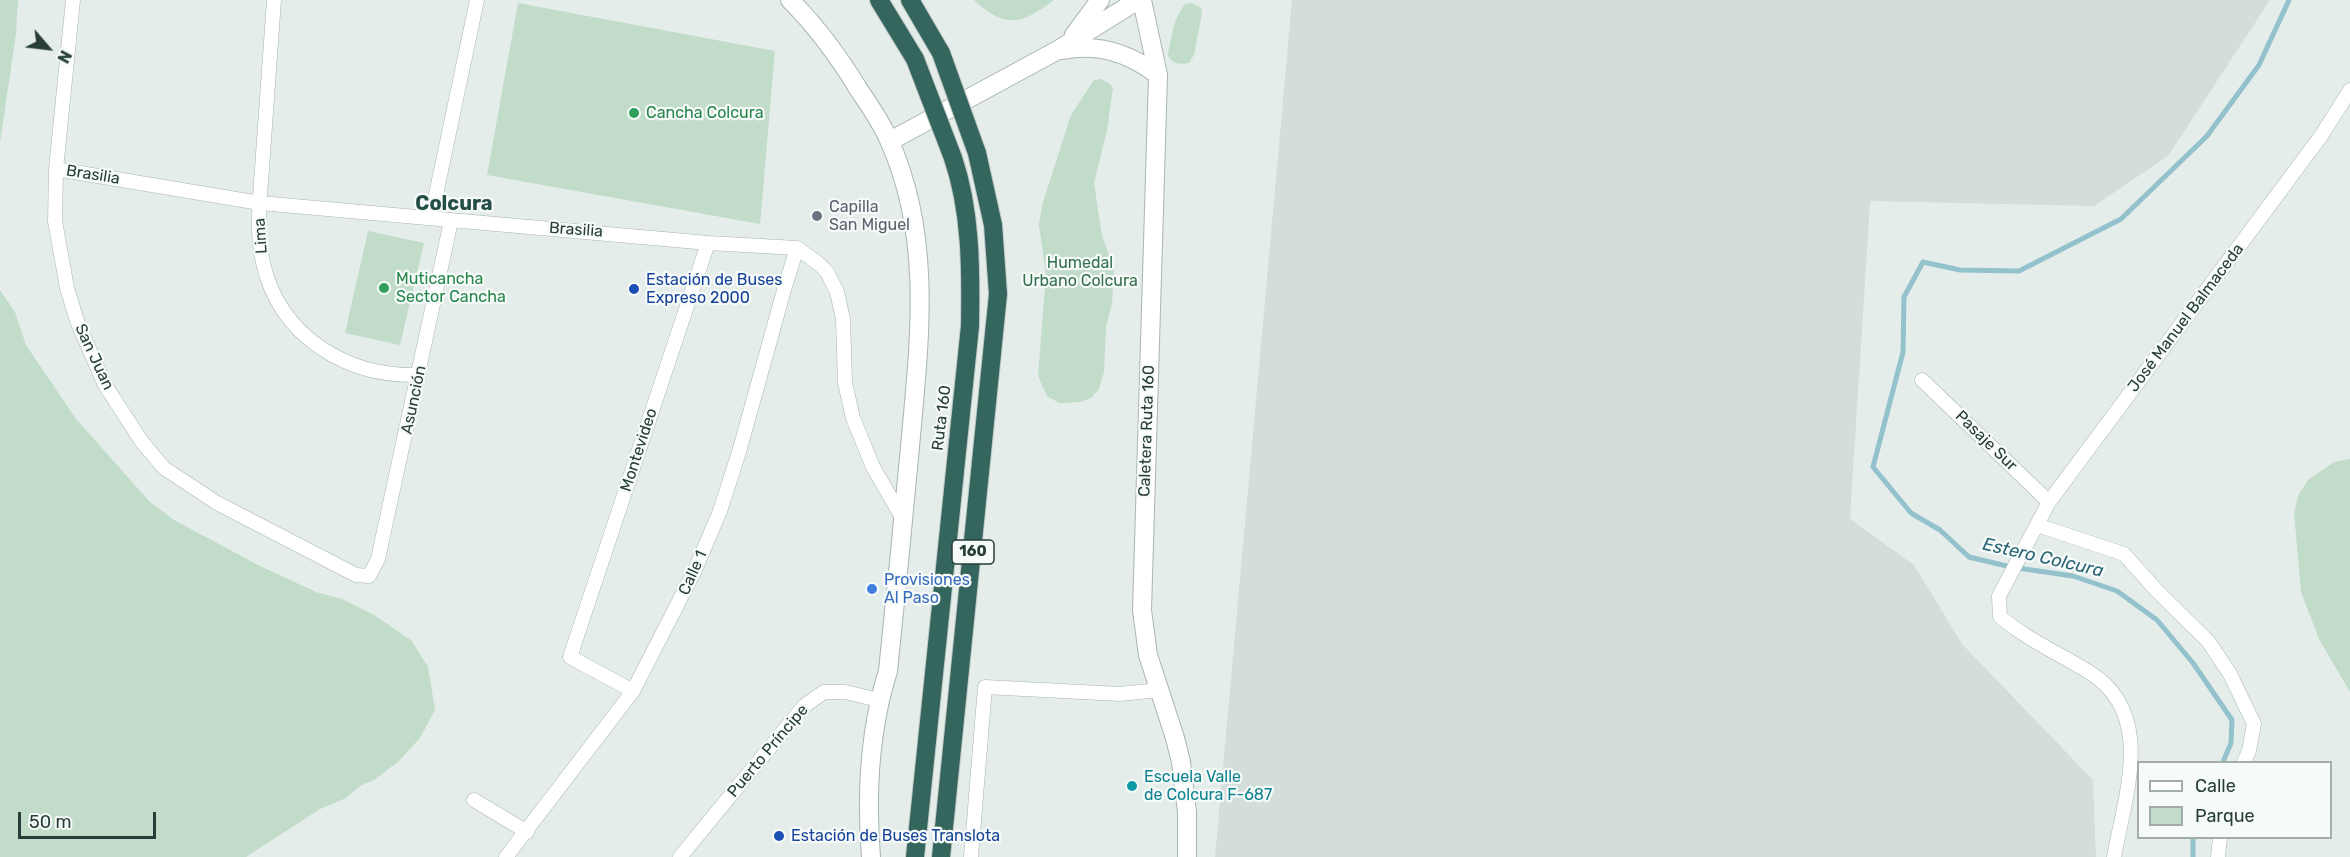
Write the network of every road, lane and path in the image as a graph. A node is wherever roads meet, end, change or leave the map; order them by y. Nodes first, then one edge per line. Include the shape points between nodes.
1 (73, 0) edge
2 (274, 0) edge
3 (477, 0) edge
4 (790, 0) edge
5 (879, 0) edge
6 (910, 0) edge
7 (1100, 0) edge
8 (1140, 0) edge
9 (1058, 51) junction
10 (1158, 75) junction
11 (2350, 90) edge
12 (890, 141) junction
13 (56, 169) junction
14 (260, 203) junction
15 (431, 218) junction
16 (451, 221) junction
17 (708, 243) junction
18 (797, 249) junction
19 (419, 375) junction
20 (1922, 380) dead end
21 (2049, 502) junction
22 (903, 519) junction
23 (2037, 525) junction
24 (369, 576) joint
25 (1159, 690) junction
26 (633, 691) junction
27 (879, 700) junction
28 (2244, 761) edge
29 (474, 800) dead end
30 (527, 832) junction
31 (2220, 839) edge
32 (682, 856) edge
33 (506, 857) edge
34 (871, 857) edge
35 (915, 857) edge
36 (941, 857) edge
37 (971, 857) edge
38 (1187, 857) edge
39 (2114, 857) edge
40 (2218, 857) edge

1 - 13 street, San Juan
2 - 14 street, Lima
3 - 15 street
4 - 12 street via 842,62
5 - 35 highway, Ruta 160 / 160, bridge via 915,59 953,158 962,183 969,249 970,326
6 - 36 highway, 160, bridge via 940,53 977,153 993,225 998,294
7 - 9 street
8 - 9 street, Caletera Ruta 160
8 - 10 street, Caletera Ruta 160
9 - 10 street via 1107,50 1134,59
9 - 12 street, Caletera Ruta 160
10 - 25 street, Caletera Ruta 160 via 1142,584 1144,637
11 - 21 street, José Manuel Balmaceda via 2321,136
12 - 22 street via 912,209 920,279 919,345
13 - 14 street, Brasilia
13 - 24 street, San Juan via 55,220 66,288 76,321 105,385 142,442 164,468 217,503 356,575
14 - 15 street, Brasilia
14 - 19 street, Lima via 260,244 270,285 305,336 358,368 399,376
15 - 16 street, Brasilia
16 - 17 street, Brasilia
16 - 19 street, Asunción
17 - 18 street, Brasilia
17 - 26 street, Montevideo via 570,657
18 - 22 street via 827,272 837,292 843,319 845,383 853,418 873,467
18 - 26 street, Calle 1 via 720,511 665,633
19 - 24 street, Asunción via 378,559
20 - 21 street, Pasaje Sur
21 - 23 street, José Manuel Balmaceda
22 - 27 street via 888,671
23 - 28 street via 2124,554 2208,640 2254,724
23 - 39 street, José Manuel Balmaceda via 1999,596 2000,617 2024,636 2091,673 2116,698 2126,716 2132,753
25 - 37 street via 1120,694 985,687
25 - 38 street, Caletera Ruta 160 via 1181,762
26 - 30 street, Calle 1
27 - 32 street, Puerto Príncipe via 845,692 824,692 814,699 796,715
27 - 34 street via 869,792
29 - 30 street
30 - 33 street, Calle 1
31 - 40 street

